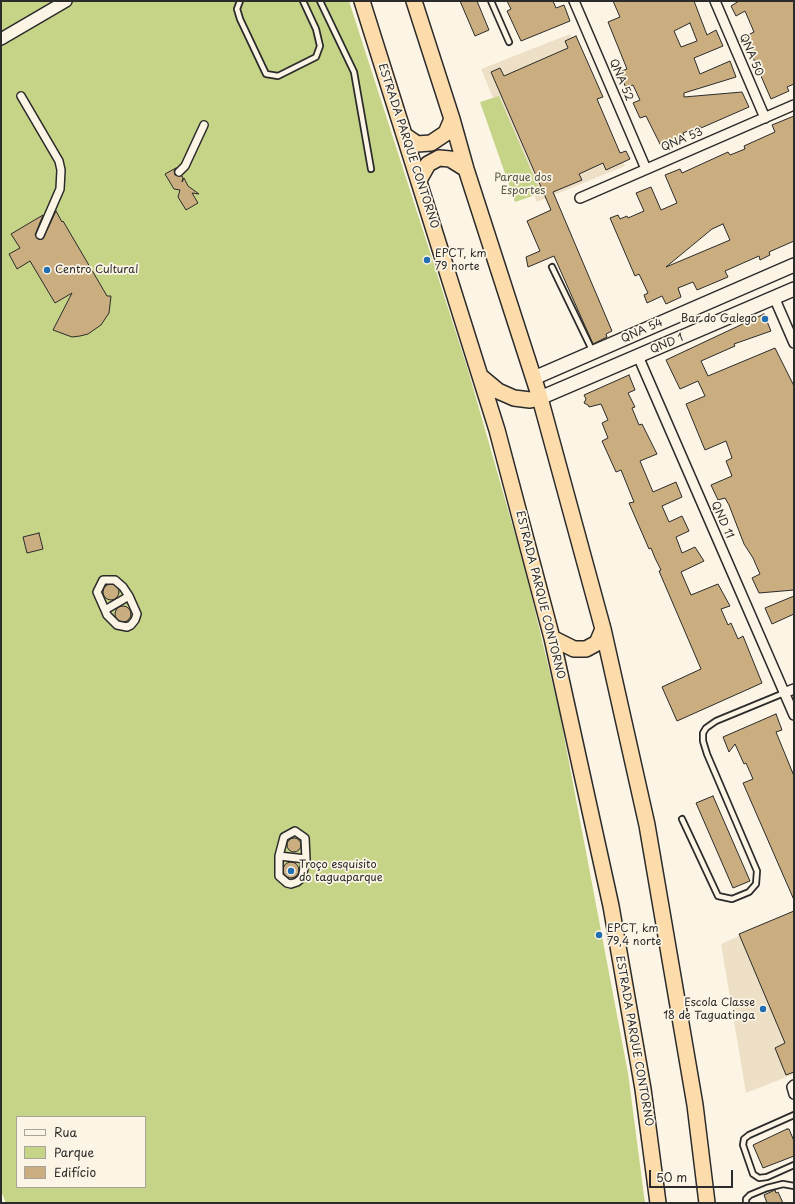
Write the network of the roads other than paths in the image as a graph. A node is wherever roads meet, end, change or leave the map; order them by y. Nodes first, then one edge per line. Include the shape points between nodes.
1 (66, 1) edge
2 (240, 1) edge
3 (303, 1) edge
4 (320, 1) edge
5 (362, 1) edge
6 (414, 1) edge
7 (491, 1) edge
8 (574, 1) edge
9 (715, 1) edge
10 (1, 39) edge
11 (509, 42) dead end
12 (20, 96) dead end
13 (794, 105) edge
14 (765, 118) junction
15 (452, 119) junction
16 (204, 125) dead end
17 (404, 135) junction
18 (371, 169) dead end
19 (466, 169) junction
20 (646, 169) junction
21 (178, 172) dead end
22 (419, 180) junction
23 (580, 198) dead end
24 (40, 235) dead end
25 (794, 265) edge
26 (552, 267) dead end
27 (794, 289) edge
28 (774, 297) junction
29 (794, 343) edge
30 (592, 353) junction
31 (638, 356) junction
32 (597, 374) junction
33 (480, 376) junction
34 (534, 378) junction
35 (540, 398) junction
36 (129, 596) junction
37 (105, 610) junction
38 (603, 629) junction
39 (552, 638) junction
40 (794, 688) edge
41 (784, 693) junction
42 (794, 715) edge
43 (682, 819) dead end
44 (279, 856) junction
45 (306, 859) junction
46 (794, 1115) edge
47 (794, 1165) edge
48 (794, 1186) edge
49 (658, 1203) edge
50 (707, 1203) edge
51 (746, 1203) edge

1 - 10 street
2 - 3 lane via 237,8 240,19 266,74 278,76 316,57 320,46 316,29
4 - 18 lane via 354,72
5 - 17 highway, ESTRADA PARQUE CONTORNO
6 - 15 highway
7 - 11 lane
8 - 20 street, QNA 52
9 - 14 street, QNA 50
12 - 24 street via 59,161 61,170 60,189
13 - 14 street, QNA 53
14 - 20 street, QNA 53
15 - 17 highway via 446,133 429,143 418,144
15 - 19 highway
16 - 21 street via 185,166
17 - 22 highway, ESTRADA PARQUE CONTORNO
19 - 22 highway via 450,158 439,158 428,164
19 - 34 highway
20 - 23 street, QNA 53
22 - 33 highway, ESTRADA PARQUE CONTORNO
25 - 30 main road, QNA 54
26 - 30 lane
27 - 28 main road, QND 1
28 - 29 street
28 - 31 main road, QND 1
30 - 32 main road via 591,371
30 - 34 main road, QNA 54
31 - 32 main road, QND 1
31 - 41 street, QND 11
32 - 35 main road, QND 1
33 - 35 highway via 498,391 514,398
33 - 39 highway, ESTRADA PARQUE CONTORNO via 497,430
34 - 35 highway
35 - 38 highway
36 - 37 street
36 - 37 street via 137,614 131,625 117,625
36 - 37 street via 115,580 103,580 97,592
38 - 39 highway via 597,643 586,649 574,649
38 - 50 highway via 648,833 695,1105
39 - 49 highway, ESTRADA PARQUE CONTORNO via 611,906 643,1089
40 - 41 street
41 - 42 street, QND 11
41 - 43 lane via 716,721 703,733 707,754 757,871 756,884 750,892 732,899 718,896
44 - 45 street
44 - 45 street via 284,837 295,832 305,838
44 - 45 street via 279,876 291,884 302,878
46 - 47 lane via 749,1135 744,1139 743,1145 753,1174 759,1178
48 - 51 lane via 773,1186 750,1195

